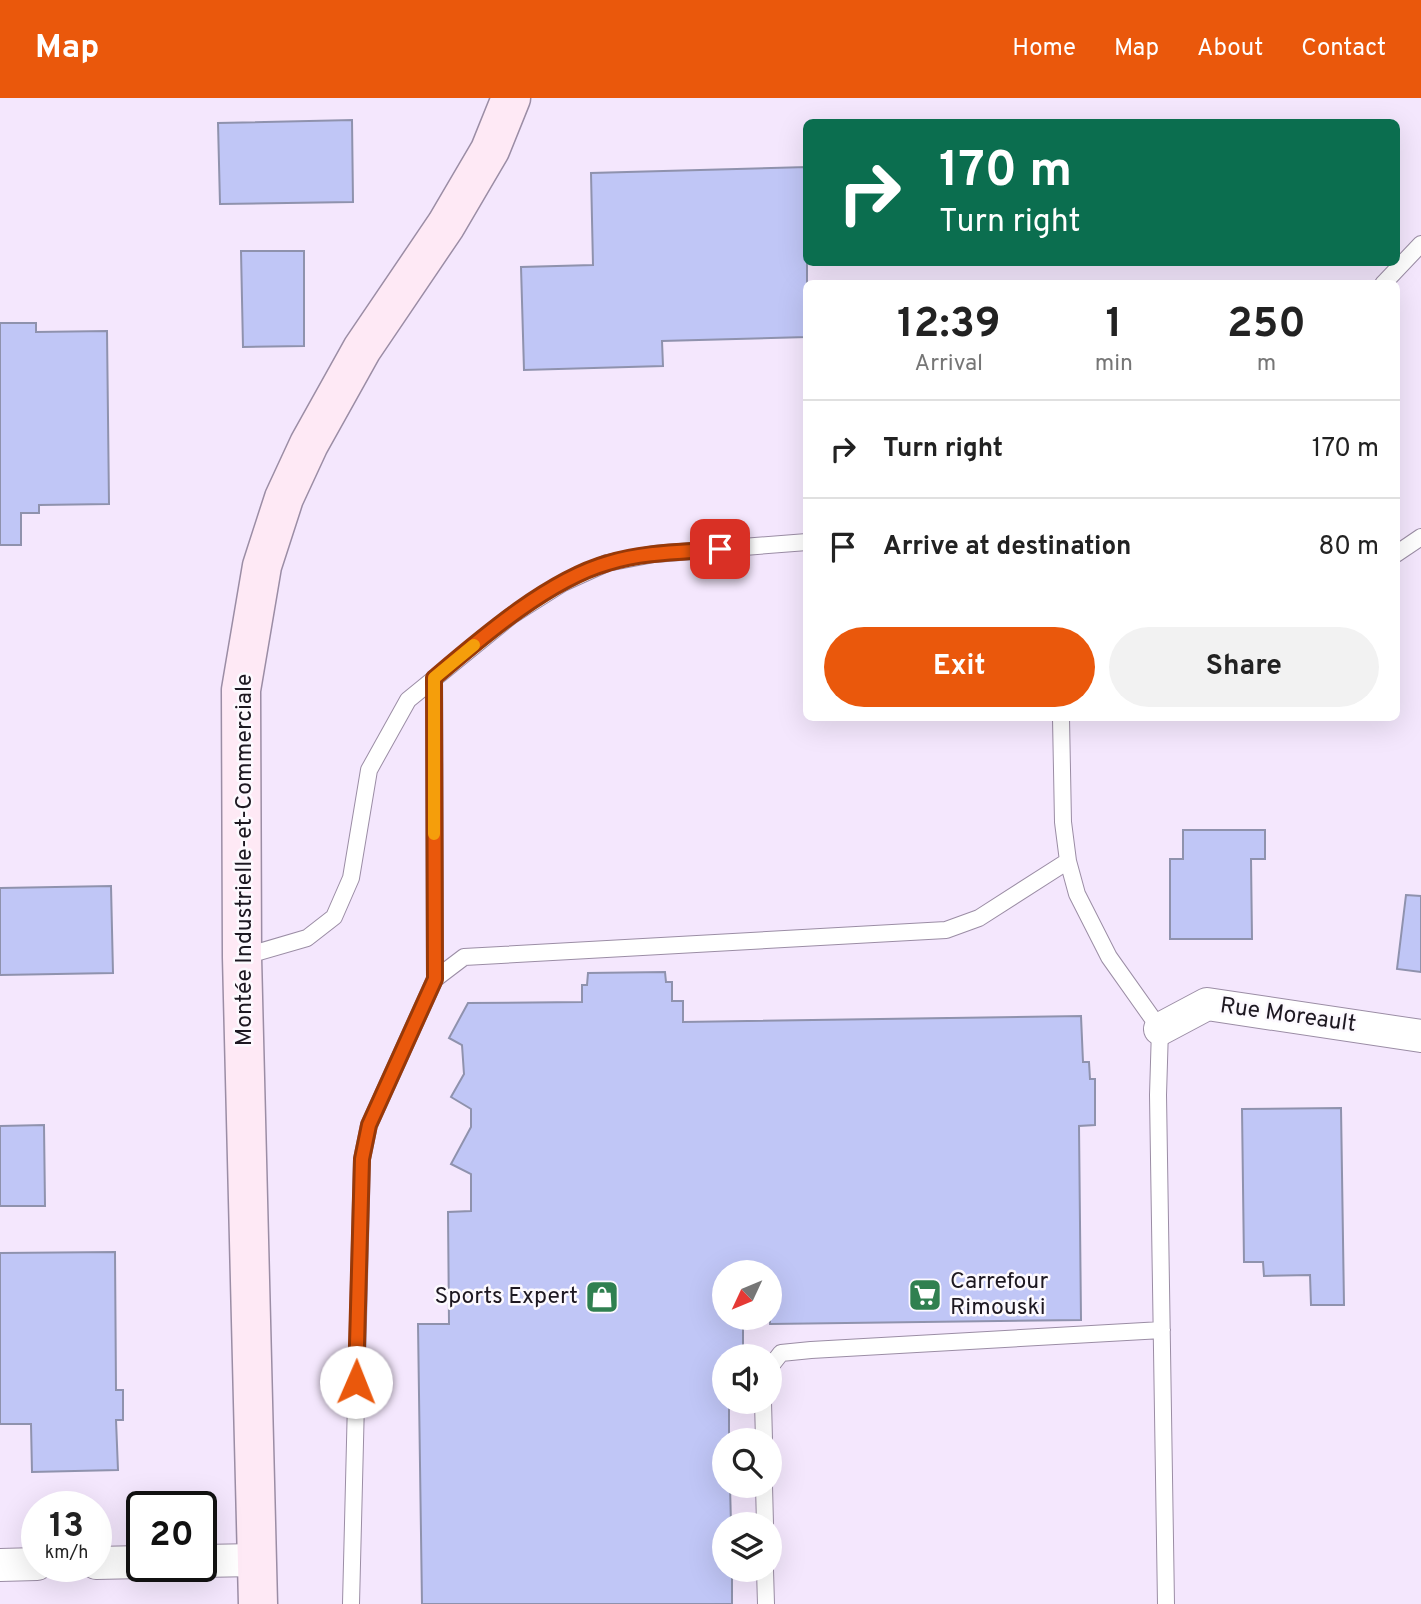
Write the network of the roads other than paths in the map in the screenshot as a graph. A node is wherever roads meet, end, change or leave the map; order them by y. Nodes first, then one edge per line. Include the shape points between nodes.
1 (511, 98) edge
2 (1421, 244) edge
3 (1387, 280) edge
4 (1421, 537) edge
5 (803, 542) edge
6 (1400, 551) edge
7 (434, 678) junction
8 (1061, 721) edge
9 (1068, 861) junction
10 (242, 957) junction
11 (435, 979) junction
12 (1160, 1030) junction
13 (1421, 1036) edge
14 (1161, 1330) junction
15 (782, 1353) edge
16 (258, 1560) junction
17 (217, 1561) edge
18 (21, 1564) edge
19 (0, 1565) edge
20 (765, 1582) edge
21 (258, 1604) edge
22 (351, 1604) edge
23 (766, 1604) edge
24 (1166, 1604) edge

1 - 10 main road, Montée Industrielle-et-Commerciale via 490,150 446,225 362,349 309,444 284,498 262,566 241,690
2 - 3 lane
4 - 6 lane
5 - 7 lane via 654,554 607,563 563,583 511,616
7 - 10 lane via 408,701 369,770 351,878 334,917 307,938
7 - 11 lane
8 - 9 lane
9 - 11 lane via 979,918 946,930 464,957
9 - 12 lane via 1077,894 1109,957
10 - 16 main road, Montée Industrielle-et-Commerciale
11 - 22 lane via 369,1125 362,1159
12 - 13 street, Rue Moreault via 1207,1004
12 - 14 lane
14 - 15 lane
14 - 24 lane
16 - 17 street
16 - 21 main road, Montée Industrielle-et-Commerciale
18 - 19 street
20 - 23 lane

